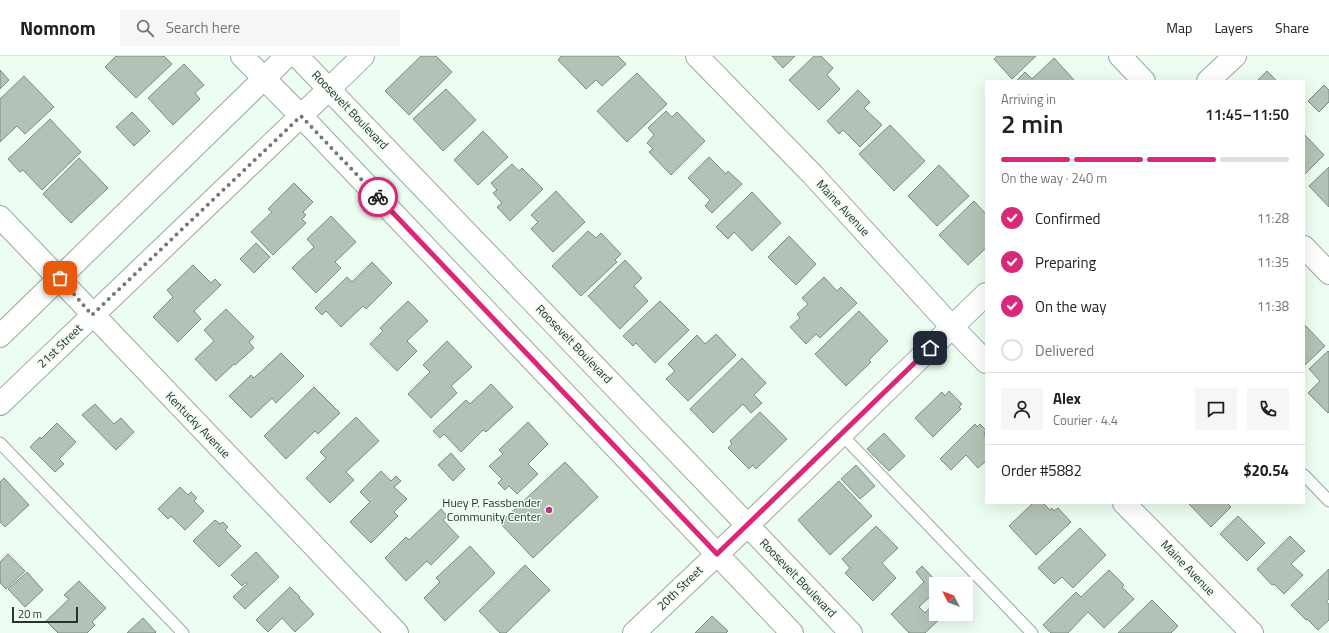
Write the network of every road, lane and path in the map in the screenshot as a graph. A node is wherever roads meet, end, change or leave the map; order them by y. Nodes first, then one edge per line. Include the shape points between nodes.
1 (242, 56) edge
2 (287, 56) edge
3 (297, 56) edge
4 (363, 56) edge
5 (697, 56) edge
6 (1120, 56) edge
7 (1235, 56) edge
8 (264, 78) junction
9 (1143, 80) edge
10 (1209, 80) edge
11 (329, 89) junction
12 (301, 116) junction
13 (0, 217) edge
14 (1305, 248) edge
15 (1329, 273) edge
16 (60, 278) junction
17 (985, 295) edge
18 (92, 315) junction
19 (952, 327) junction
20 (0, 336) edge
21 (985, 361) edge
22 (0, 404) edge
23 (840, 434) junction
24 (0, 443) edge
25 (1305, 476) edge
26 (1329, 501) edge
27 (1125, 504) edge
28 (748, 525) junction
29 (717, 554) junction
30 (183, 633) edge
31 (397, 633) edge
32 (634, 633) edge
33 (792, 633) edge
34 (850, 633) edge
35 (1032, 633) edge
36 (1252, 633) edge

1 - 8 street
2 - 8 street
3 - 11 street, Roosevelt Boulevard
4 - 11 street, 21st Street
5 - 19 street, Maine Avenue via 812,174
6 - 9 street
7 - 10 street
8 - 12 street
8 - 16 street
11 - 12 street, 21st Street
11 - 28 street, Roosevelt Boulevard
12 - 18 street, 21st Street
12 - 29 street
13 - 16 street, Kentucky Avenue
14 - 15 street
16 - 18 street, Kentucky Avenue
16 - 20 street
17 - 19 street, 20th Street
18 - 22 street, 21st Street
18 - 31 street, Kentucky Avenue
19 - 21 street, Maine Avenue
19 - 23 street, 20th Street
23 - 28 street, 20th Street
23 - 35 lane
24 - 30 lane
25 - 26 lane
27 - 36 street, Maine Avenue
28 - 29 street, 20th Street
28 - 34 street, Roosevelt Boulevard
29 - 32 street, 20th Street
29 - 33 street

